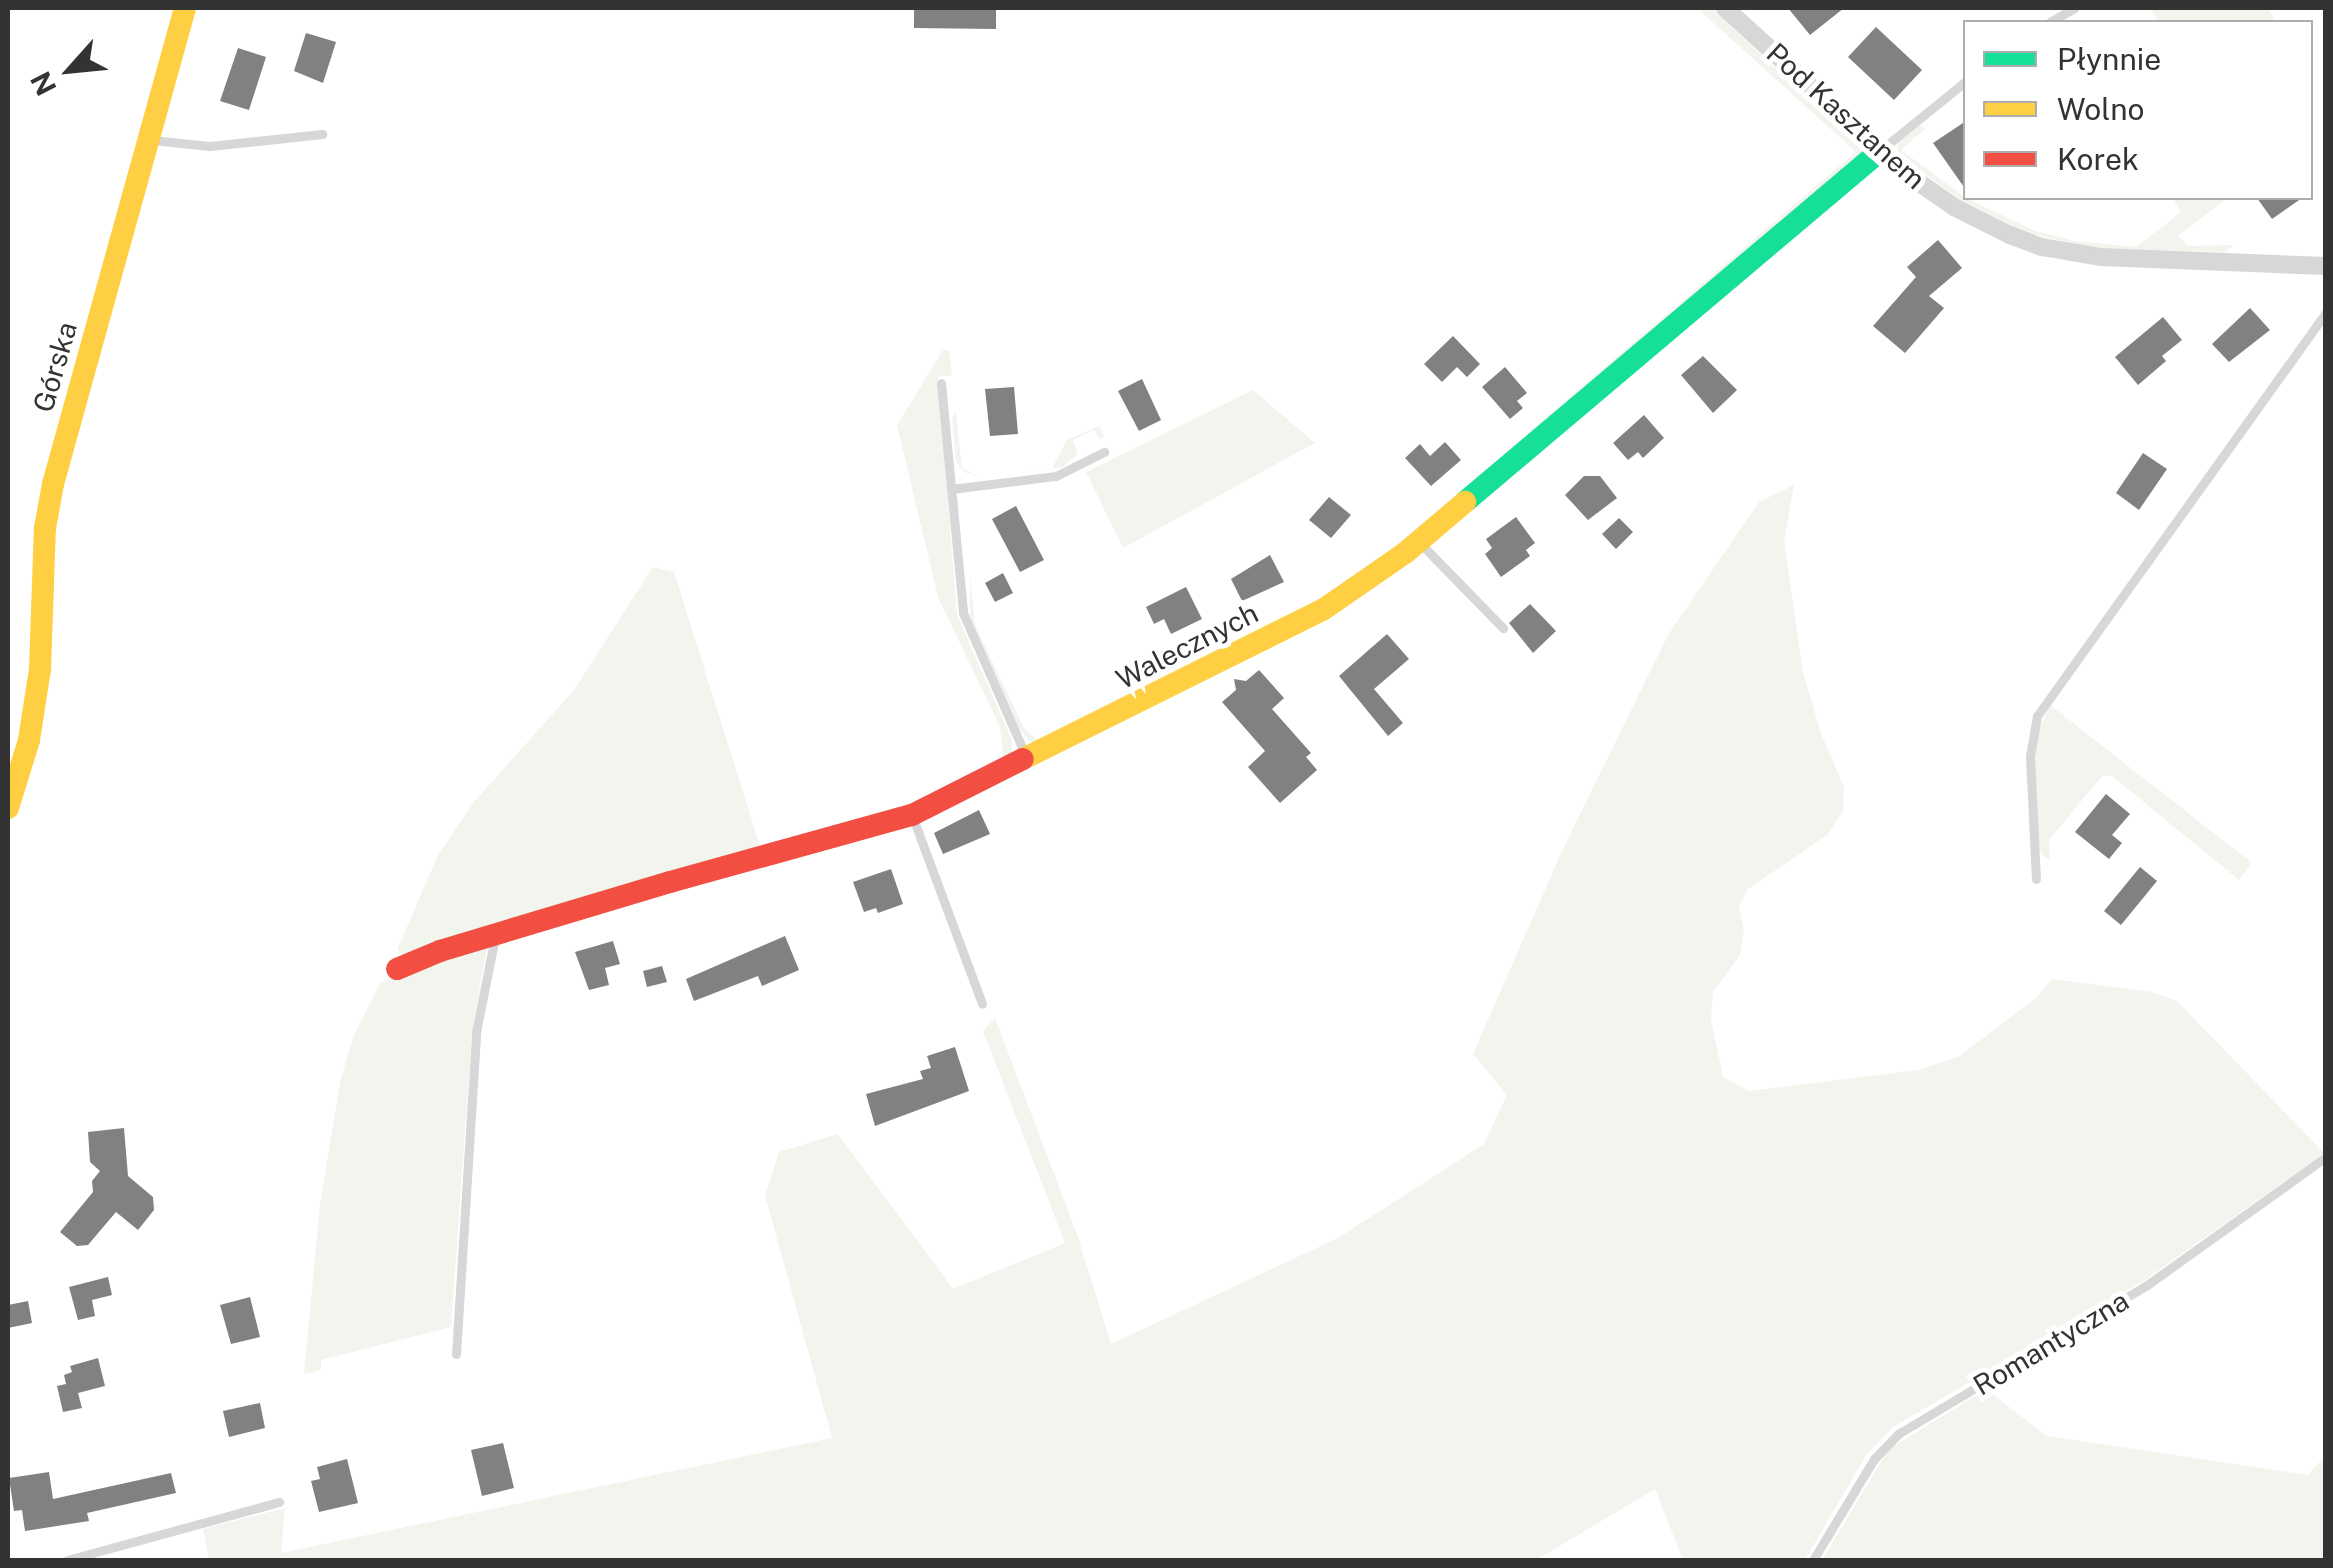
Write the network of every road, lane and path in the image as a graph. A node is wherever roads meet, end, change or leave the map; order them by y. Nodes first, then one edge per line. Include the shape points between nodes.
1 (186, 8) edge
2 (1725, 8) edge
3 (1963, 83) edge
4 (322, 134) dead end
5 (149, 139) junction
6 (1880, 151) junction
7 (2326, 266) edge
8 (2326, 313) edge
9 (942, 383) dead end
10 (1104, 452) dead end
11 (951, 489) junction
12 (1418, 541) junction
13 (1502, 628) dead end
14 (1029, 761) junction
15 (8, 808) edge
16 (912, 815) junction
17 (2036, 879) dead end
18 (496, 934) junction
19 (397, 969) dead end
20 (982, 1004) dead end
21 (2326, 1157) edge
22 (456, 1354) dead end
23 (279, 1502) dead end
24 (66, 1560) edge
25 (1813, 1560) edge

1 - 5 street, Górska
2 - 6 street, Pod Kasztanem
3 - 6 lane
4 - 5 lane via 210,146
5 - 15 street, Górska via 53,484 42,560 40,668 29,740
6 - 7 street, Pod Kasztanem via 1954,207 2042,246 2130,259
6 - 12 street, Walecznych
8 - 17 lane via 2036,716 2030,756
9 - 11 lane
10 - 11 lane via 1056,476
11 - 14 lane via 963,613
12 - 13 lane
12 - 14 street, Walecznych via 1324,609
14 - 16 street, Walecznych
16 - 18 street, Walecznych
16 - 20 lane
18 - 19 street, Walecznych
18 - 22 lane via 476,1032
21 - 25 lane, Romantyczna via 2147,1285 1898,1434 1874,1459
23 - 24 lane

